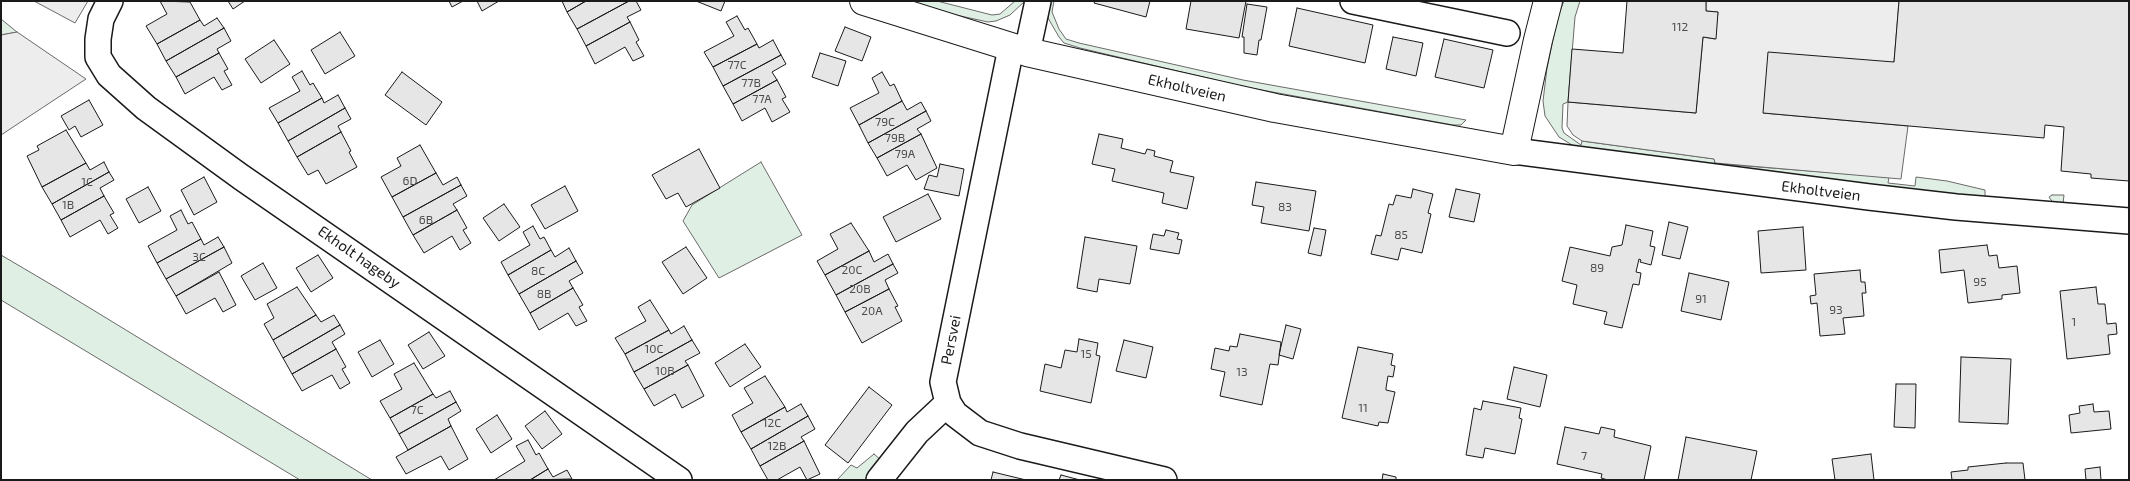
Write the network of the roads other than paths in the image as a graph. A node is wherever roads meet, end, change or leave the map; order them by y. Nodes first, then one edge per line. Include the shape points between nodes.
1 (110, 1) edge
2 (864, 1) edge
3 (1038, 1) edge
4 (1353, 1) edge
5 (1548, 1) edge
6 (1507, 33) dead end
7 (1019, 50) junction
8 (1514, 152) junction
9 (2129, 221) edge
10 (948, 403) junction
11 (679, 480) edge
12 (879, 480) edge
13 (1164, 480) edge

1 - 11 street, Ekholt hageby via 101,19 98,57 109,75 146,108
2 - 7 street, Ekholtveien
3 - 7 street, Persvei
4 - 6 street
5 - 8 street
7 - 8 street, Ekholtveien via 1275,108
7 - 10 street, Persvei via 943,382
8 - 9 street, Ekholtveien via 1898,200
10 - 12 street via 917,432
10 - 13 street via 955,414 980,433 1020,446

